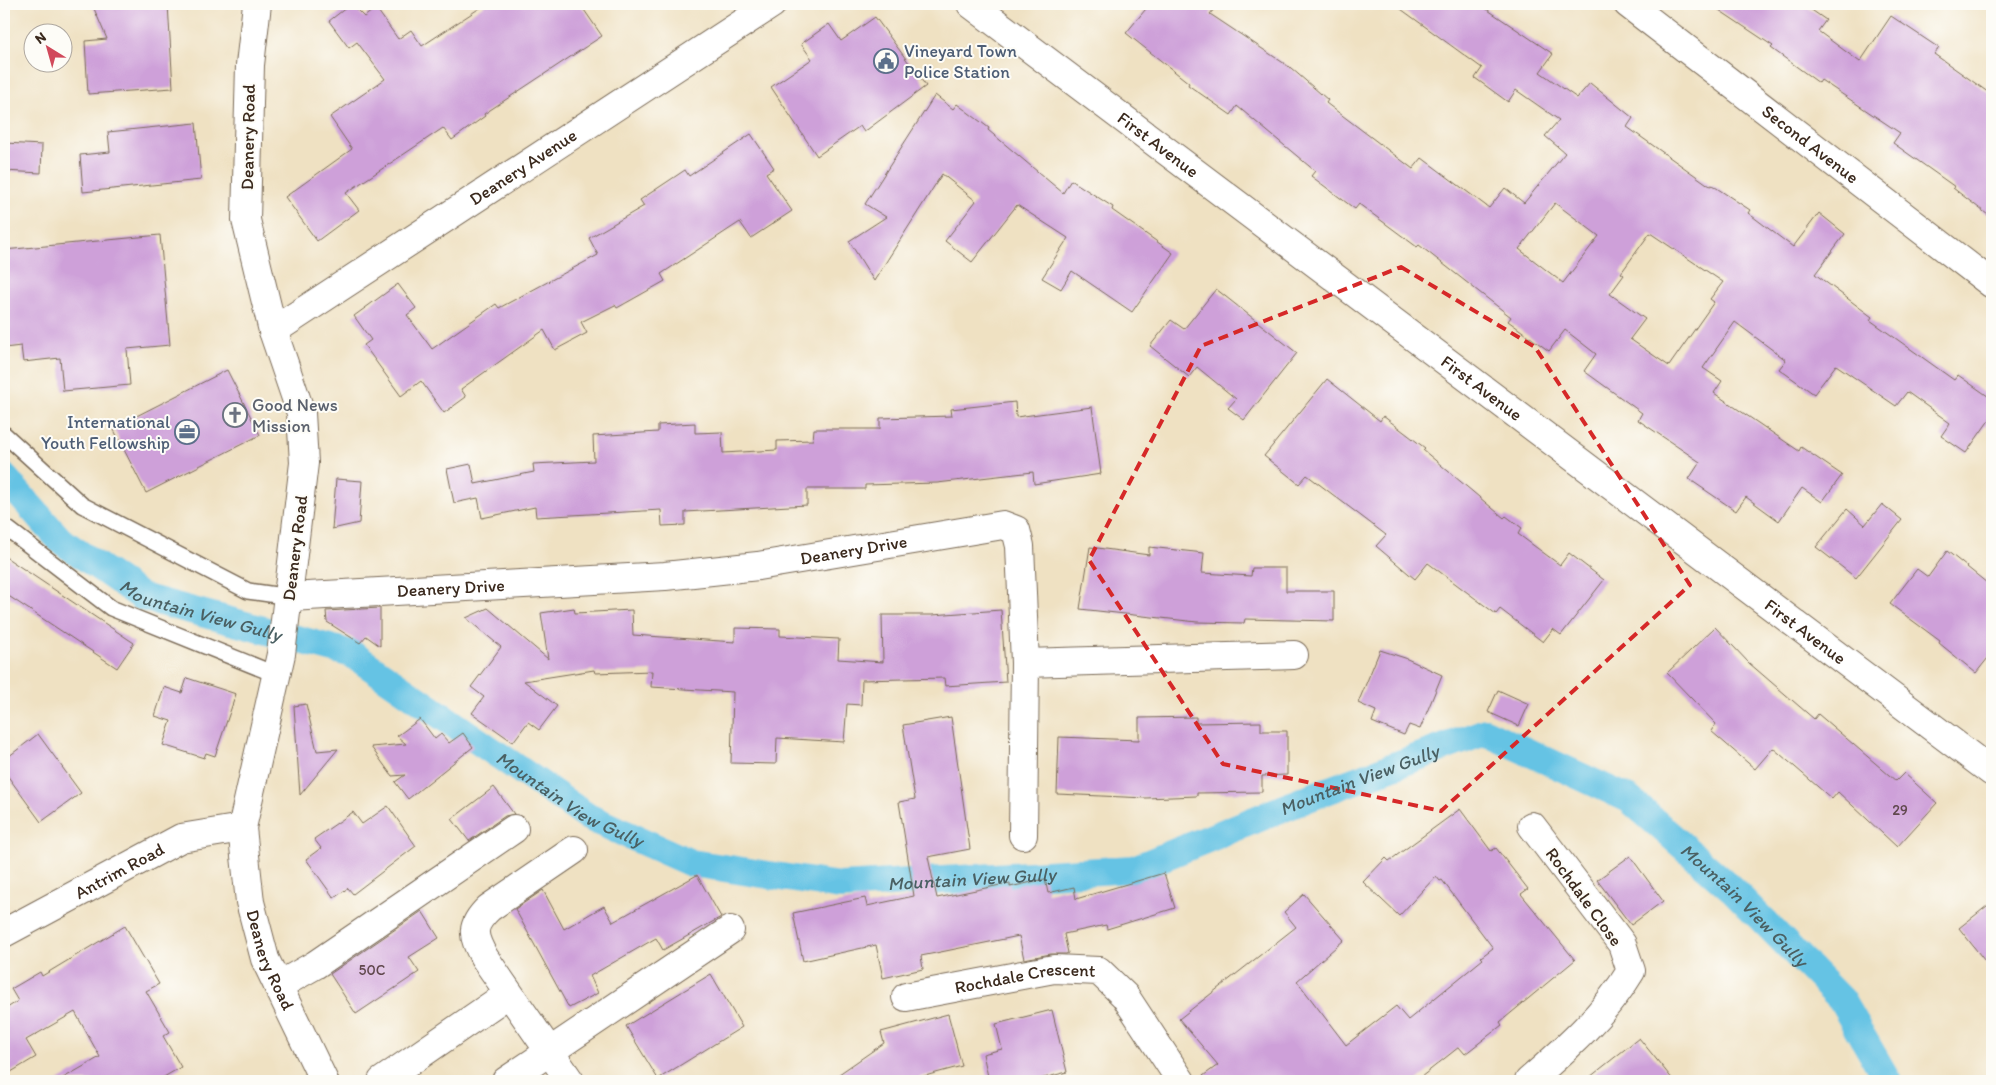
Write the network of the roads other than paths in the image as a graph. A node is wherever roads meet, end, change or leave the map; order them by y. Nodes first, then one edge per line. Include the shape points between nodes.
1 (258, 4) edge
2 (772, 4) edge
3 (971, 4) edge
4 (1628, 4) edge
5 (1992, 284) edge
6 (273, 331) junction
7 (4, 434) edge
8 (4, 526) edge
9 (290, 597) junction
10 (281, 654) junction
11 (1294, 655) dead end
12 (1026, 663) junction
13 (1992, 772) edge
14 (1532, 826) dead end
15 (242, 828) junction
16 (514, 829) dead end
17 (1023, 835) dead end
18 (574, 850) dead end
19 (730, 930) dead end
20 (4, 933) edge
21 (278, 986) junction
22 (508, 994) junction
23 (906, 997) dead end
24 (550, 1053) junction
25 (324, 1081) edge
26 (382, 1081) edge
27 (506, 1081) edge
28 (570, 1081) edge
29 (1181, 1081) edge
30 (1530, 1081) edge

1 - 6 street, Deanery Road via 250,65 246,220
2 - 6 street, Deanery Avenue
3 - 13 street, First Avenue
4 - 5 street, Second Avenue
6 - 9 street, Deanery Road via 302,413 304,464
7 - 9 lane via 82,505 248,591
8 - 10 lane via 110,608
9 - 10 street, Deanery Road
9 - 12 street, Deanery Drive via 665,576 758,566 1003,525 1016,530 1020,546
10 - 15 street, Deanery Road
11 - 12 street
12 - 17 street
14 - 30 street, Rochdale Close via 1622,944 1631,971 1616,996
15 - 20 street, Antrim Road via 181,838
15 - 21 street, Deanery Road via 250,902 265,959
16 - 21 street via 316,965
18 - 22 street via 478,918 474,931 476,943
19 - 24 street
21 - 25 street, Deanery Road
22 - 24 street
22 - 26 street
23 - 29 street, Rochdale Crescent via 1054,970 1099,971 1125,996
24 - 27 street
24 - 28 street

